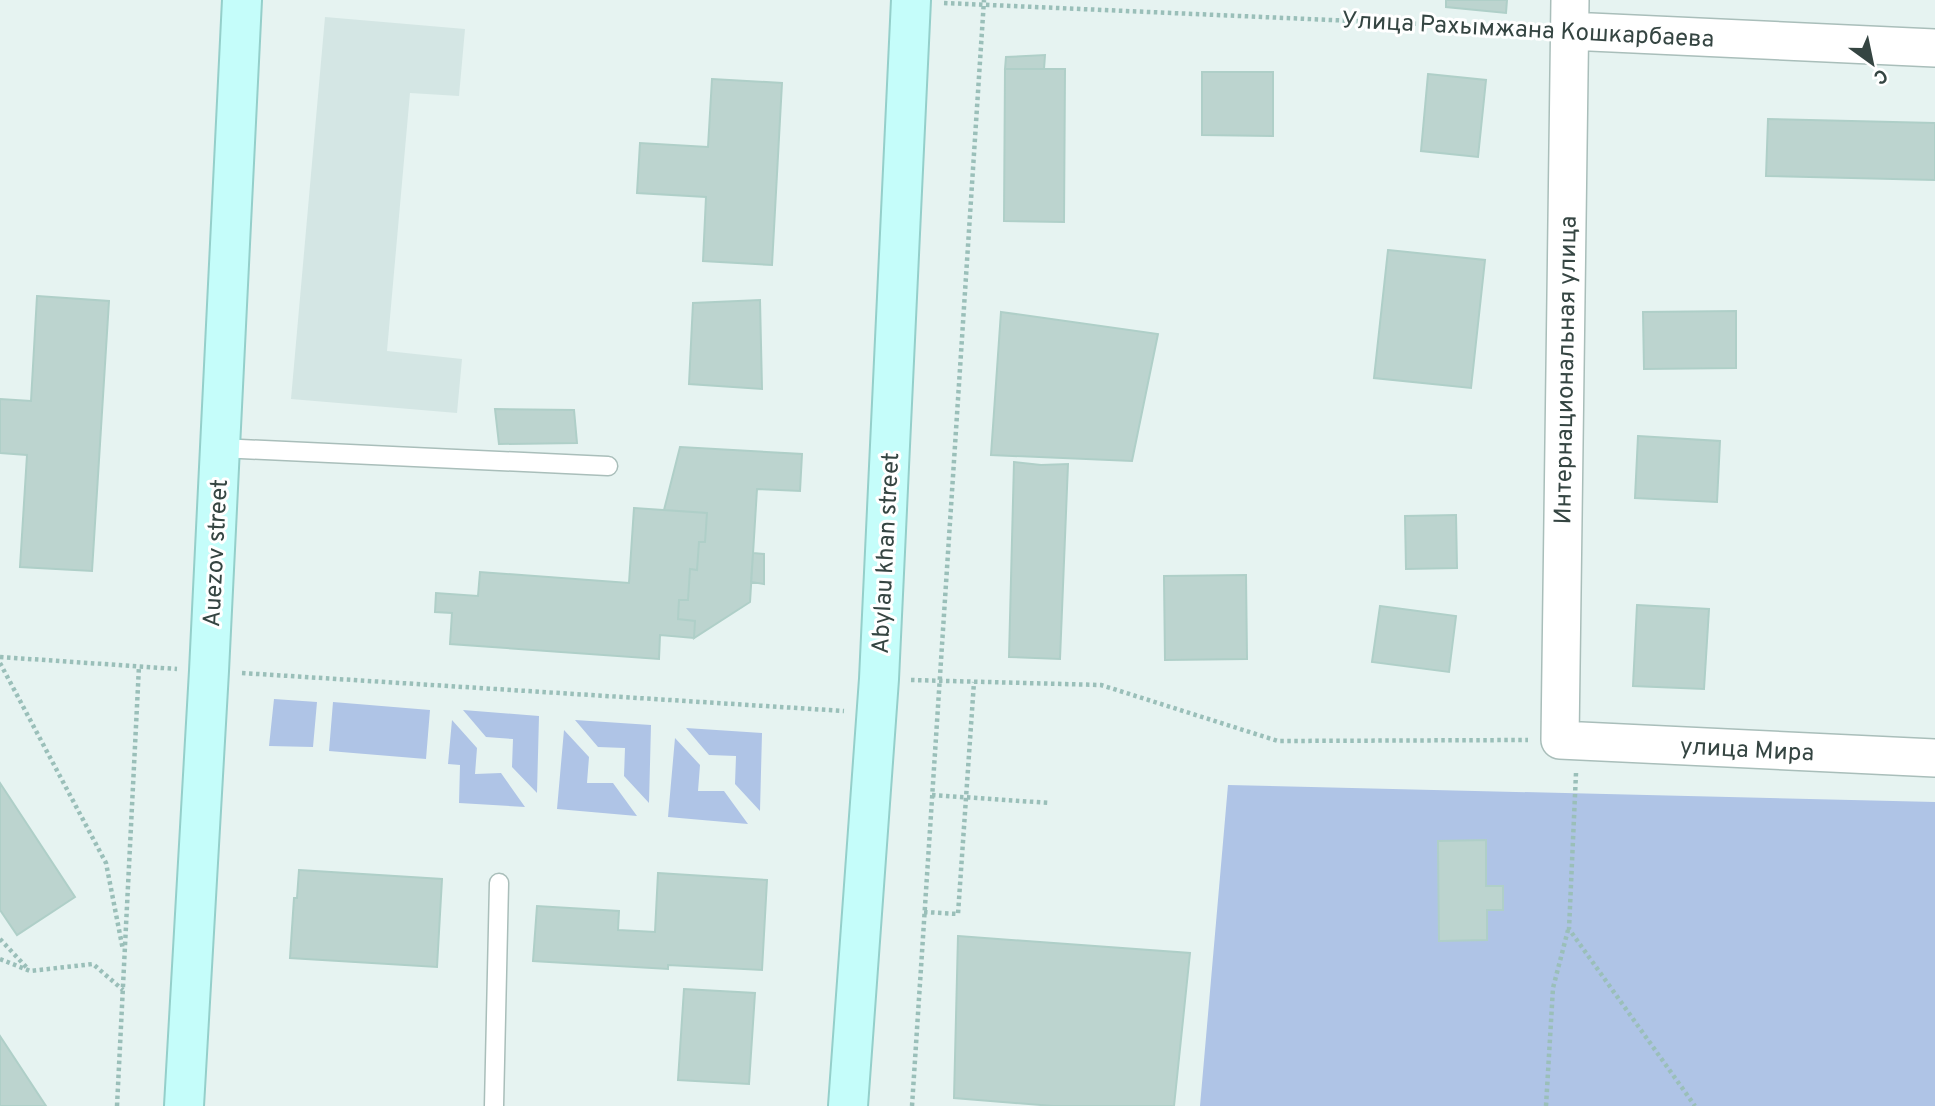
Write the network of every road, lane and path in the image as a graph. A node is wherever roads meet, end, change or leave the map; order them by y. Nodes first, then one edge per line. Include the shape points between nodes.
1 (242, 0) edge
2 (911, 1) edge
3 (984, 3) edge
4 (1569, 15) edge
5 (1935, 48) edge
6 (220, 447) junction
7 (608, 466) dead end
8 (0, 657) edge
9 (0, 663) edge
10 (139, 666) junction
11 (209, 671) junction
12 (939, 681) junction
13 (974, 682) junction
14 (878, 696) junction
15 (1568, 740) junction
16 (1935, 758) edge
17 (932, 795) junction
18 (966, 797) junction
19 (1050, 803) dead end
20 (499, 883) dead end
21 (924, 912) junction
22 (1569, 929) junction
23 (0, 939) edge
24 (125, 958) junction
25 (0, 959) edge
26 (30, 971) junction
27 (123, 990) junction
28 (117, 1106) edge
29 (184, 1106) edge
30 (494, 1106) edge
31 (848, 1106) edge
32 (912, 1106) edge
33 (1546, 1106) edge
34 (1695, 1106) edge

1 - 6 main road, Auezov street
2 - 3 path, Улица Рахымжана Кошкарбаева
2 - 14 main road, Abylau khan street
3 - 4 path, Улица Рахымжана Кошкарбаева
3 - 12 path
4 - 5 street, Улица Рахымжана Кошкарбаева
4 - 15 street, Интернациональная улица
6 - 7 lane
6 - 11 main road, Auezov street
8 - 10 path
9 - 24 path via 106,863
10 - 11 path
10 - 24 path
11 - 14 path
11 - 29 main road, Auezov street
12 - 13 path
12 - 14 path
12 - 17 path
13 - 15 path via 1101,685 1278,741
13 - 18 path
14 - 31 main road, Abylau khan street
15 - 16 street, улица Мира
15 - 22 path
17 - 18 path
17 - 21 path
18 - 19 path
18 - 21 path via 958,914
20 - 30 lane
21 - 32 path
22 - 33 path via 1553,988
22 - 34 path
23 - 26 path
24 - 27 path
25 - 26 path
26 - 27 path via 93,964
27 - 28 path

